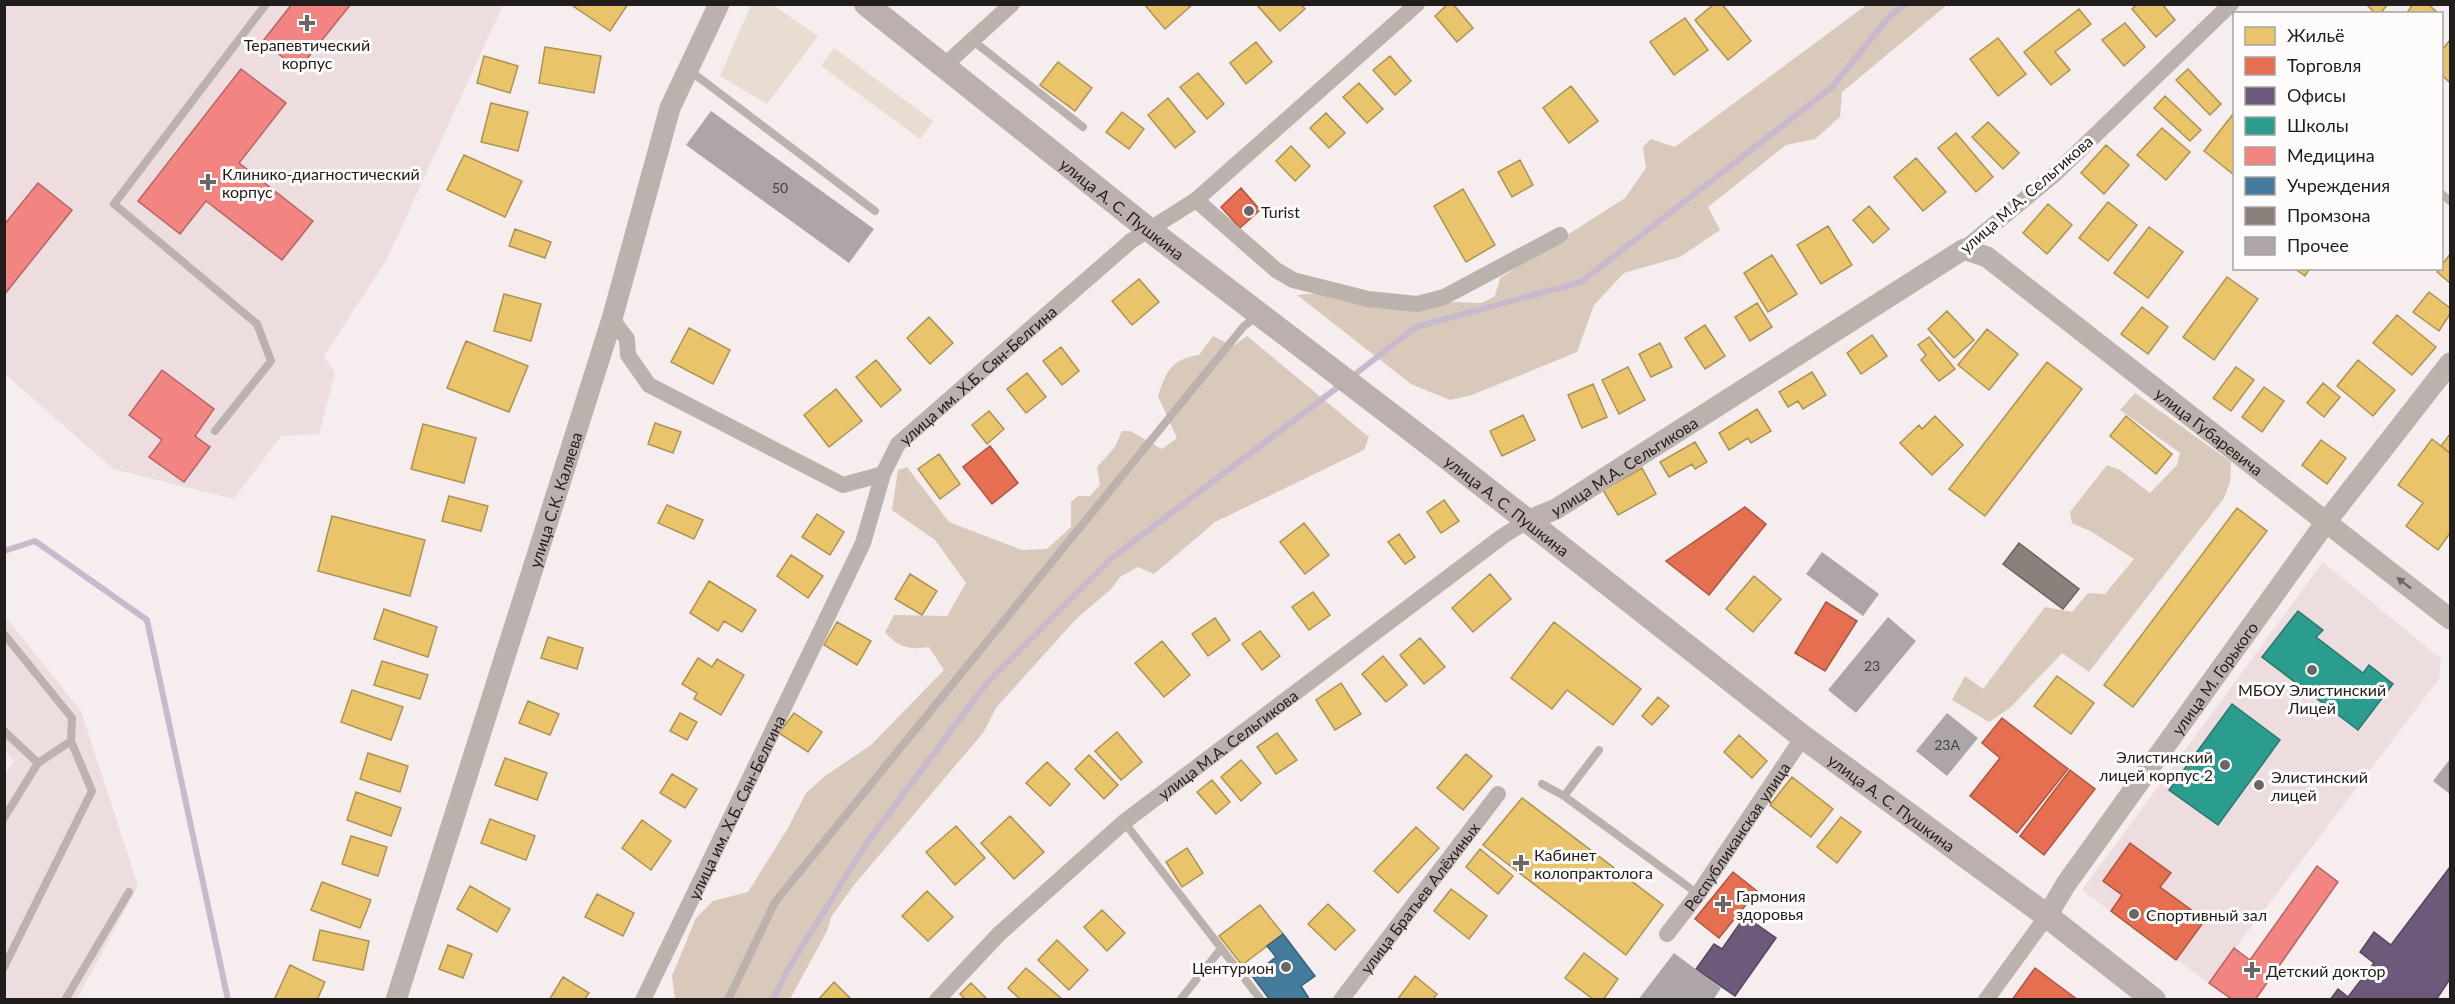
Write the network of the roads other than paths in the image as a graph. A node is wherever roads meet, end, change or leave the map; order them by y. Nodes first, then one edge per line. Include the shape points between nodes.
1 (266, 4) edge
2 (719, 4) edge
3 (867, 4) edge
4 (1012, 4) edge
5 (1417, 4) edge
6 (2231, 4) edge
7 (972, 40) junction
8 (945, 65) junction
9 (688, 70) junction
10 (1083, 127) dead end
11 (1196, 200) junction
12 (875, 211) dead end
13 (1148, 229) junction
14 (1560, 236) dead end
15 (1964, 249) junction
16 (1260, 314) junction
17 (612, 319) junction
18 (2451, 363) edge
19 (215, 432) dead end
20 (883, 474) junction
21 (1527, 521) junction
22 (2326, 522) junction
23 (2451, 619) edge
24 (4, 634) edge
25 (4, 730) edge
26 (1803, 737) junction
27 (71, 741) junction
28 (1599, 750) dead end
29 (38, 762) junction
30 (1542, 784) dead end
31 (1498, 794) dead end
32 (1564, 796) junction
33 (4, 818) edge
34 (1124, 822) junction
35 (129, 892) dead end
36 (1698, 894) junction
37 (2047, 916) junction
38 (1667, 934) dead end
39 (1220, 950) junction
40 (4, 967) edge
41 (65, 999) edge
42 (396, 999) edge
43 (644, 999) edge
44 (728, 999) edge
45 (937, 999) edge
46 (1180, 999) edge
47 (1261, 999) edge
48 (1341, 999) edge
49 (1986, 999) edge
50 (2154, 999) edge

1 - 19 lane via 114,204 257,324 271,362
2 - 9 street, улица С.К. Каляева
3 - 8 main road, улица А. С. Пушкина
4 - 7 street
5 - 11 street, улица им. Х.Б. Сян-Белгина
6 - 15 street, улица М.А. Сельгикова via 2055,174
7 - 8 street
7 - 10 lane
8 - 13 main road, улица А. С. Пушкина
9 - 12 lane
9 - 17 street, улица С.К. Каляева via 670,108
11 - 13 street, улица им. Х.Б. Сян-Белгина
11 - 14 street via 1276,270 1293,280 1368,299 1417,304 1444,297
13 - 16 main road, улица А. С. Пушкина
13 - 20 street, улица им. Х.Б. Сян-Белгина via 898,444
15 - 21 street, улица М.А. Сельгикова via 1556,509
15 - 22 street, улица Губаревича via 1987,257
16 - 21 main road, улица А. С. Пушкина
16 - 44 lane via 1244,326 775,902
17 - 20 street via 627,339 627,355 649,385 843,485
17 - 42 street, улица С.К. Каляева
18 - 22 street, улица М. Горького
20 - 43 street, улица им. Х.Б. Сян-Белгина via 863,543
21 - 26 main road, улица А. С. Пушкина
21 - 34 street, улица М.А. Сельгикова
23 -> 22 street, улица Губаревича
22 - 37 street, улица М. Горького
24 - 27 lane via 72,718
25 - 29 lane
26 - 36 street, Республиканская улица
26 - 37 main road, улица А. С. Пушкина
27 - 29 lane
27 - 40 lane via 92,791
28 - 32 lane
29 - 33 lane
30 - 32 lane
31 - 48 street, улица Братьев Алёхиных
32 - 36 lane
34 - 39 lane
34 - 45 street, улица М.А. Сельгикова via 999,934
35 - 41 lane
36 - 38 street, Республиканская улица
37 - 49 street, улица М. Горького
37 - 50 main road, улица А. С. Пушкина
39 - 46 lane
39 - 47 lane

